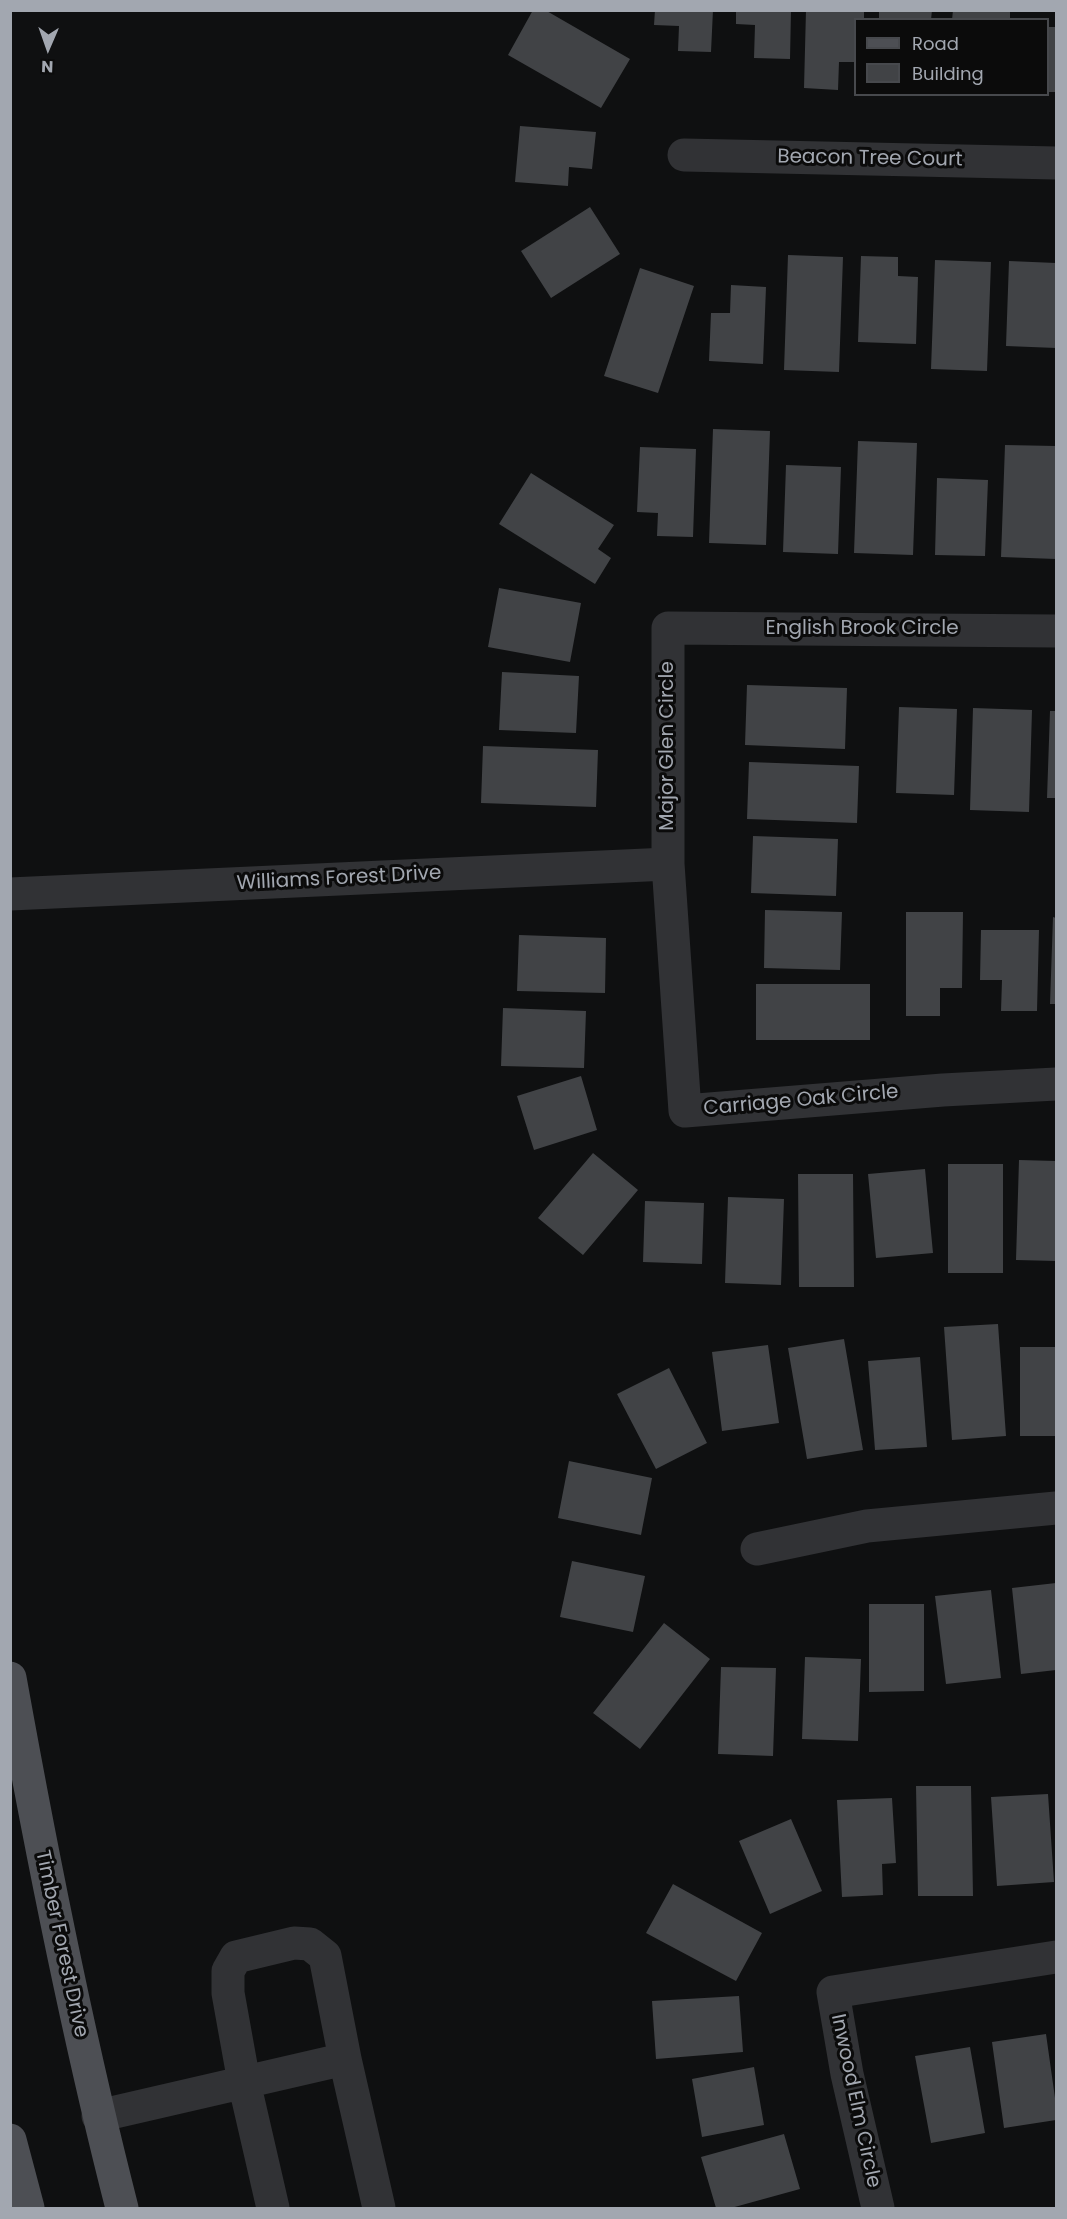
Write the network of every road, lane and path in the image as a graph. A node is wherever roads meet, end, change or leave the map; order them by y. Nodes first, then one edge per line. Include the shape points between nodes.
1 (684, 155) dead end
2 (1056, 163) edge
3 (668, 628) joint
4 (1056, 631) edge
5 (668, 864) junction
6 (10, 894) edge
7 (1056, 1084) edge
8 (1056, 1508) edge
9 (757, 1549) dead end
10 (10, 1678) edge
11 (1056, 1957) edge
12 (345, 2059) junction
13 (244, 2082) junction
14 (98, 2116) junction
15 (10, 2140) edge
16 (28, 2208) edge
17 (122, 2208) edge
18 (273, 2208) edge
19 (379, 2208) edge
20 (878, 2208) edge

1 - 2 street, Beacon Tree Court
3 - 4 street, English Brook Circle
3 - 5 street, Major Glen Circle
5 - 6 street, Williams Forest Drive
5 - 7 street, Carriage Oak Circle via 685,1111
8 - 9 street via 867,1526
10 - 14 main road, Timber Forest Drive via 45,1870
11 - 20 street, Inwood Elm Circle via 833,1992 847,2074
12 - 13 street
12 - 13 street via 325,1956 310,1944 294,1943 236,1957 228,1971 228,1993
12 - 19 street
13 - 14 street
13 - 18 street
14 - 17 main road, Timber Forest Drive
15 - 16 main road

